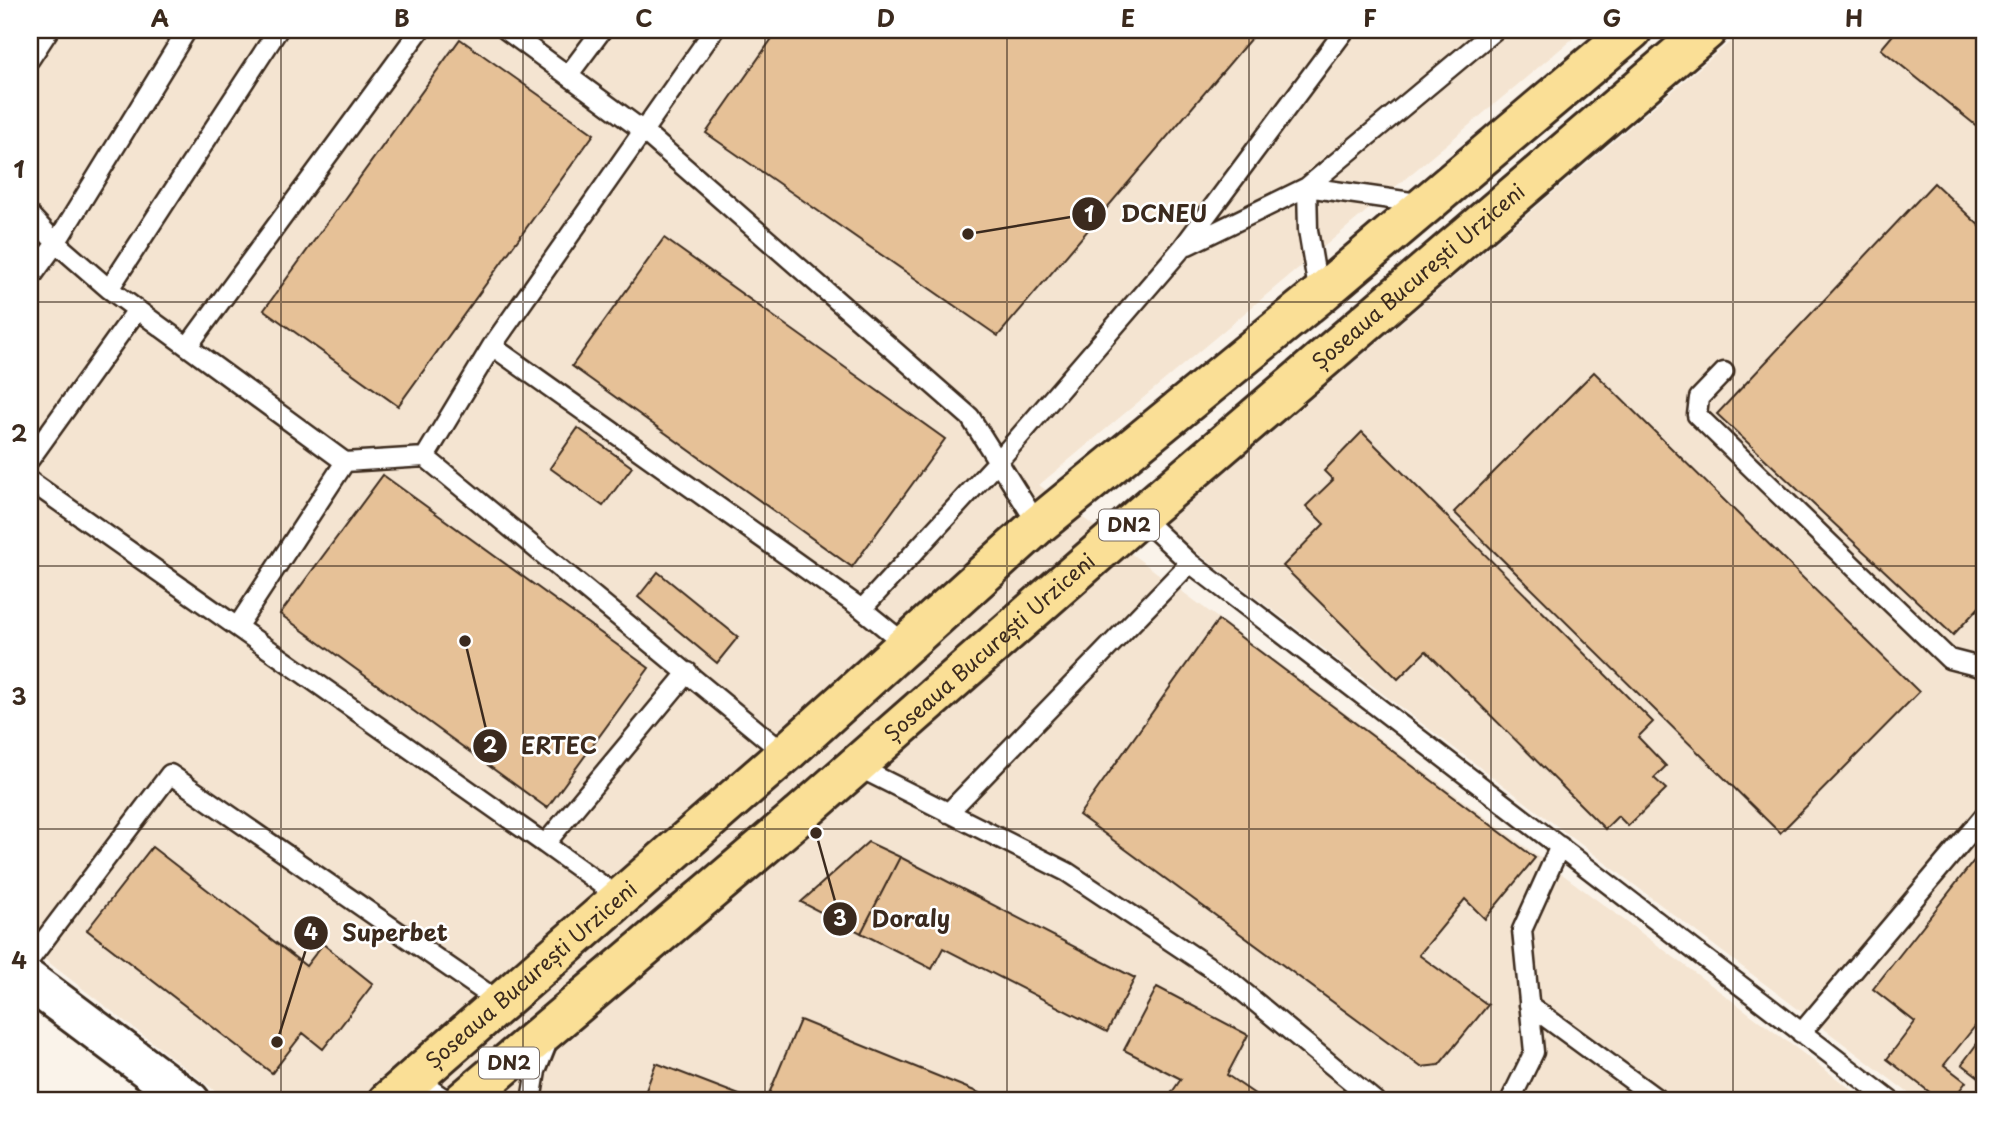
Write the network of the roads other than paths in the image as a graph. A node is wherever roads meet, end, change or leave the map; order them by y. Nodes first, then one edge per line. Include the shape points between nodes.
1 (48, 30) edge
2 (187, 30) edge
3 (278, 30) edge
4 (420, 30) edge
5 (506, 30) edge
6 (602, 30) edge
7 (715, 30) edge
8 (1345, 30) edge
9 (1495, 30) edge
10 (1632, 30) edge
11 (1707, 30) edge
12 (30, 59) edge
13 (569, 74) junction
14 (642, 130) junction
15 (1307, 187) junction
16 (1425, 204) junction
17 (30, 215) edge
18 (56, 243) junction
19 (1183, 247) junction
20 (30, 279) edge
21 (109, 289) junction
22 (1319, 295) junction
23 (137, 310) junction
24 (188, 346) junction
25 (492, 346) junction
26 (1724, 372) dead end
27 (425, 457) junction
28 (30, 459) edge
29 (1000, 459) junction
30 (345, 462) junction
31 (30, 481) edge
32 (1140, 516) junction
33 (1038, 525) junction
34 (1190, 564) junction
35 (862, 609) junction
36 (237, 627) junction
37 (904, 643) junction
38 (1984, 668) edge
39 (688, 672) junction
40 (785, 754) junction
41 (854, 765) junction
42 (948, 813) junction
43 (1984, 816) edge
44 (545, 844) junction
45 (1560, 846) junction
46 (620, 898) junction
47 (30, 959) edge
48 (30, 981) edge
49 (501, 1003) junction
50 (1529, 1005) junction
51 (555, 1025) junction
52 (1801, 1033) junction
53 (401, 1090) edge
54 (190, 1101) edge
55 (449, 1101) edge
56 (463, 1101) edge
57 (531, 1101) edge
58 (1375, 1101) edge
59 (1510, 1101) edge
60 (1660, 1101) edge
61 (1891, 1101) edge

1 - 12 lane
2 - 18 lane
3 - 21 lane
4 - 24 lane
5 - 13 lane
6 - 13 lane
7 - 14 lane
8 - 19 lane
9 - 15 lane
10 - 16 highway, Șoseaua București Urziceni / DN2
11 - 32 highway, Șoseaua București Urziceni / DN2
13 - 14 lane
14 - 25 lane
14 - 29 lane via 970,417
15 - 16 lane
15 - 19 lane
15 - 22 lane via 1307,230
16 - 22 highway, Șoseaua București Urziceni / DN2
17 - 18 lane
18 - 20 lane
18 - 21 lane
19 - 29 lane
21 - 23 lane
22 - 33 highway, Șoseaua București Urziceni / DN2
23 - 24 lane
23 - 28 lane
24 - 30 lane
25 - 27 lane
25 - 35 lane
26 - 38 lane via 1699,398 1697,415 1949,659
27 - 30 lane
27 - 39 lane
29 - 33 lane
29 - 35 lane
30 - 36 lane
31 - 36 lane
32 - 34 lane
32 - 41 highway, Șoseaua București Urziceni / DN2
33 - 37 highway, Șoseaua București Urziceni / DN2
34 - 42 lane
34 - 45 lane
35 - 37 lane
36 - 44 lane
37 - 40 highway, Șoseaua București Urziceni / DN2
39 - 40 lane
39 - 44 lane
40 - 46 highway, Șoseaua București Urziceni / DN2
41 - 42 lane
41 - 51 highway, Șoseaua București Urziceni / DN2
42 - 58 lane via 1067,873 1229,980
43 - 52 lane
44 - 46 lane
45 - 50 lane via 1522,930
45 - 52 lane
46 - 49 highway, Șoseaua București Urziceni / DN2
47 - 49 lane via 170,774
48 - 54 street
49 - 53 highway, Șoseaua București Urziceni / DN2
50 - 59 lane via 1534,1052
50 - 60 lane
51 - 56 highway, Șoseaua București Urziceni / DN2
51 - 57 lane via 536,1071
52 - 61 lane
53 - 55 lane

